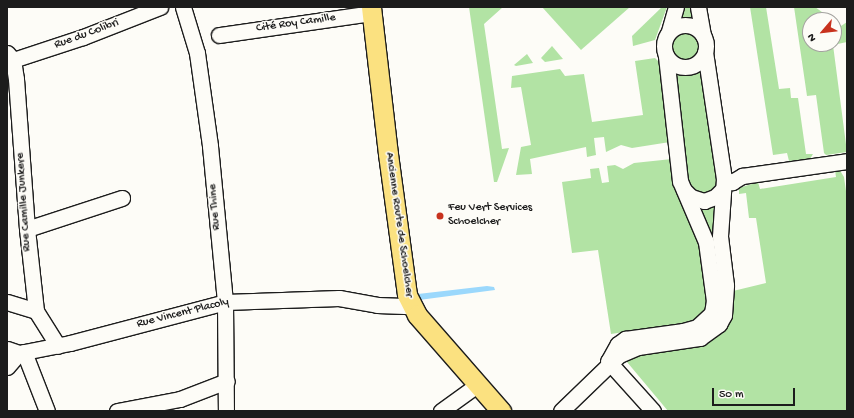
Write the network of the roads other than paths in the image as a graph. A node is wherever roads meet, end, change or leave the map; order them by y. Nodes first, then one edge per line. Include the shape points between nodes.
1 (160, 7) edge
2 (183, 7) edge
3 (676, 7) edge
4 (698, 7) edge
5 (372, 10) edge
6 (669, 32) junction
7 (219, 35) dead end
8 (703, 36) junction
9 (705, 52) junction
10 (666, 56) junction
11 (10, 57) edge
12 (847, 161) edge
13 (724, 184) junction
14 (683, 190) junction
15 (122, 198) dead end
16 (27, 229) junction
17 (7, 302) edge
18 (225, 302) junction
19 (411, 306) junction
20 (36, 311) junction
21 (58, 346) junction
22 (16, 351) edge
23 (608, 365) junction
24 (7, 367) edge
25 (227, 381) junction
26 (477, 385) junction
27 (47, 411) edge
28 (117, 411) edge
29 (226, 411) edge
30 (441, 411) edge
31 (501, 411) edge
32 (561, 411) edge
33 (653, 411) edge

1 - 11 street, Rue du Colibri via 83,37
2 - 18 street, Rue Thine via 198,53
3 - 6 street
4 - 8 street
5 - 7 street, Cité Roy Camille
5 - 19 main road, Ancienne Route de Schoelcher via 401,259
6 - 8 street via 687,25
6 - 10 street via 664,45
8 - 9 street
9 - 10 street via 697,63 684,67 671,62
9 - 13 street
10 - 14 street
11 - 16 street, Rue Camille Junkere
12 - 13 street via 742,176
13 - 14 street via 716,197 704,201 692,197
13 - 23 street via 720,242 726,304 719,324 700,338 638,347 619,355
14 - 23 street via 706,242 714,301 712,313 691,330 620,341
15 - 16 street
16 - 20 street, Rue Camille Junkere
17 - 20 street
18 - 19 street, Rue Vincent Placoly via 339,298 377,305
18 - 21 street, Rue Vincent Placoly
18 - 25 street, Rue Thine
19 - 26 main road, Ancienne Route de Schoelcher
20 - 21 street, Rue Camille Junkere
21 - 22 street, Rue Vincent Placoly
22 - 24 street
22 - 27 street
23 - 32 street
23 - 33 street
25 - 28 street via 180,399
25 - 29 street, Rue Thine
26 - 30 street
26 - 31 main road, Ancienne Route de Schoelcher

